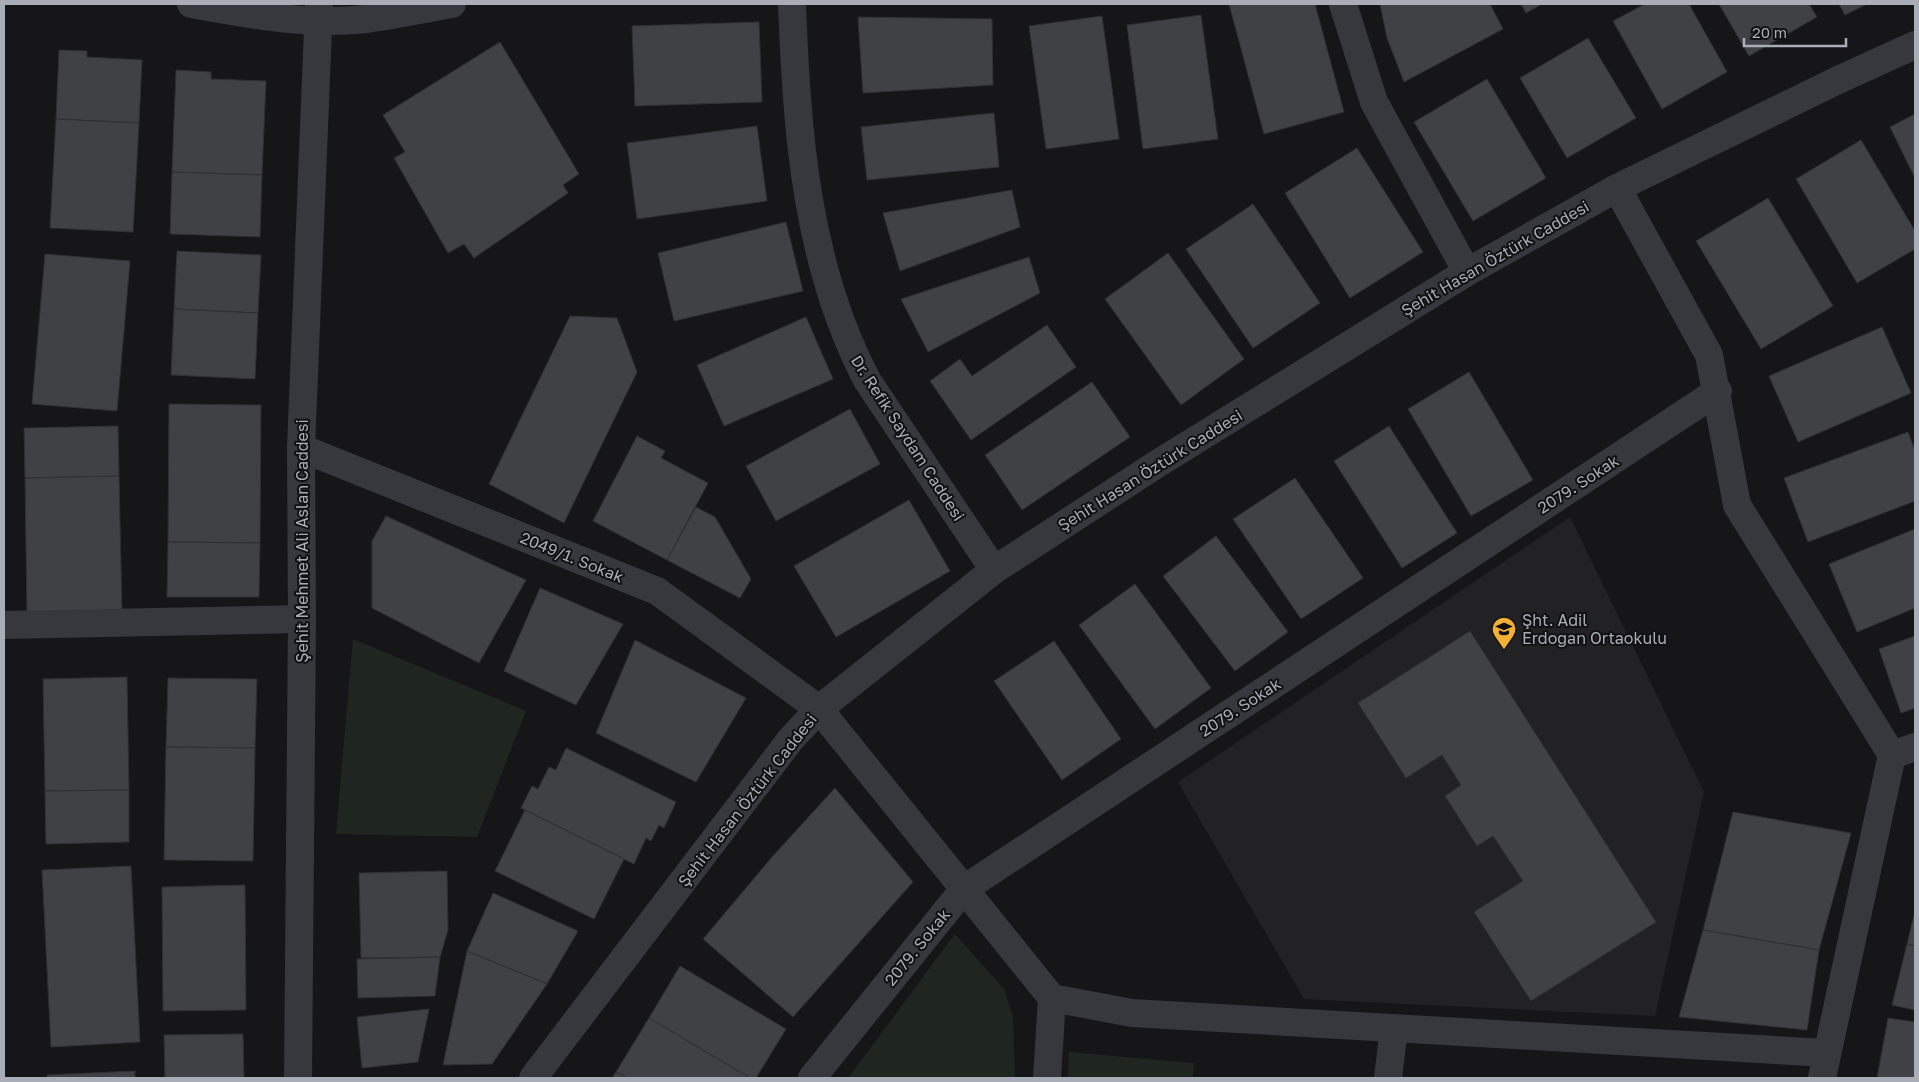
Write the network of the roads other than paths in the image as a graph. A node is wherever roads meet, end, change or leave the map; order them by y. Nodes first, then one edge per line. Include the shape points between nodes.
1 (192, 4) edge
2 (452, 4) edge
3 (792, 4) edge
4 (1343, 4) edge
5 (318, 12) edge
6 (1915, 46) edge
7 (1617, 188) junction
8 (1467, 272) junction
9 (1718, 391) junction
10 (301, 448) junction
11 (994, 570) junction
12 (302, 619) junction
13 (4, 625) edge
14 (819, 708) junction
15 (1904, 751) edge
16 (964, 889) junction
17 (1052, 998) junction
18 (1394, 1028) junction
19 (1824, 1066) edge
20 (298, 1078) edge
21 (533, 1078) edge
22 (812, 1078) edge
23 (1047, 1078) edge
24 (1388, 1078) edge

1 - 5 street via 261,17
2 - 5 street via 365,19
3 - 11 street, Dr. Refik Saydam Caddesi via 802,164 822,263 836,311 867,380
4 - 8 street via 1374,102
5 - 10 street, Şehit Mehmet Ali Aslan Caddesi
6 - 7 street, Şehit Hasan Öztürk Caddesi via 1836,80
7 - 8 street, Şehit Hasan Öztürk Caddesi
7 - 9 street via 1709,355
8 - 11 street, Şehit Hasan Öztürk Caddesi via 1157,464
9 - 15 street via 1737,505
9 - 16 street, 2079. Sokak
10 - 12 street, Şehit Mehmet Ali Aslan Caddesi
10 - 14 street, 2049/1. Sokak via 657,591
11 - 14 street, Şehit Hasan Öztürk Caddesi
12 - 13 street
12 - 20 street, Şehit Mehmet Ali Aslan Caddesi
14 - 16 street, 2049/1. Sokak
14 - 21 street, Şehit Hasan Öztürk Caddesi via 791,739
15 - 19 street
16 - 17 street, 2049/1. Sokak
16 - 22 street, 2079. Sokak
17 - 18 street via 1132,1013
17 - 23 street
18 - 19 street
18 - 24 street

